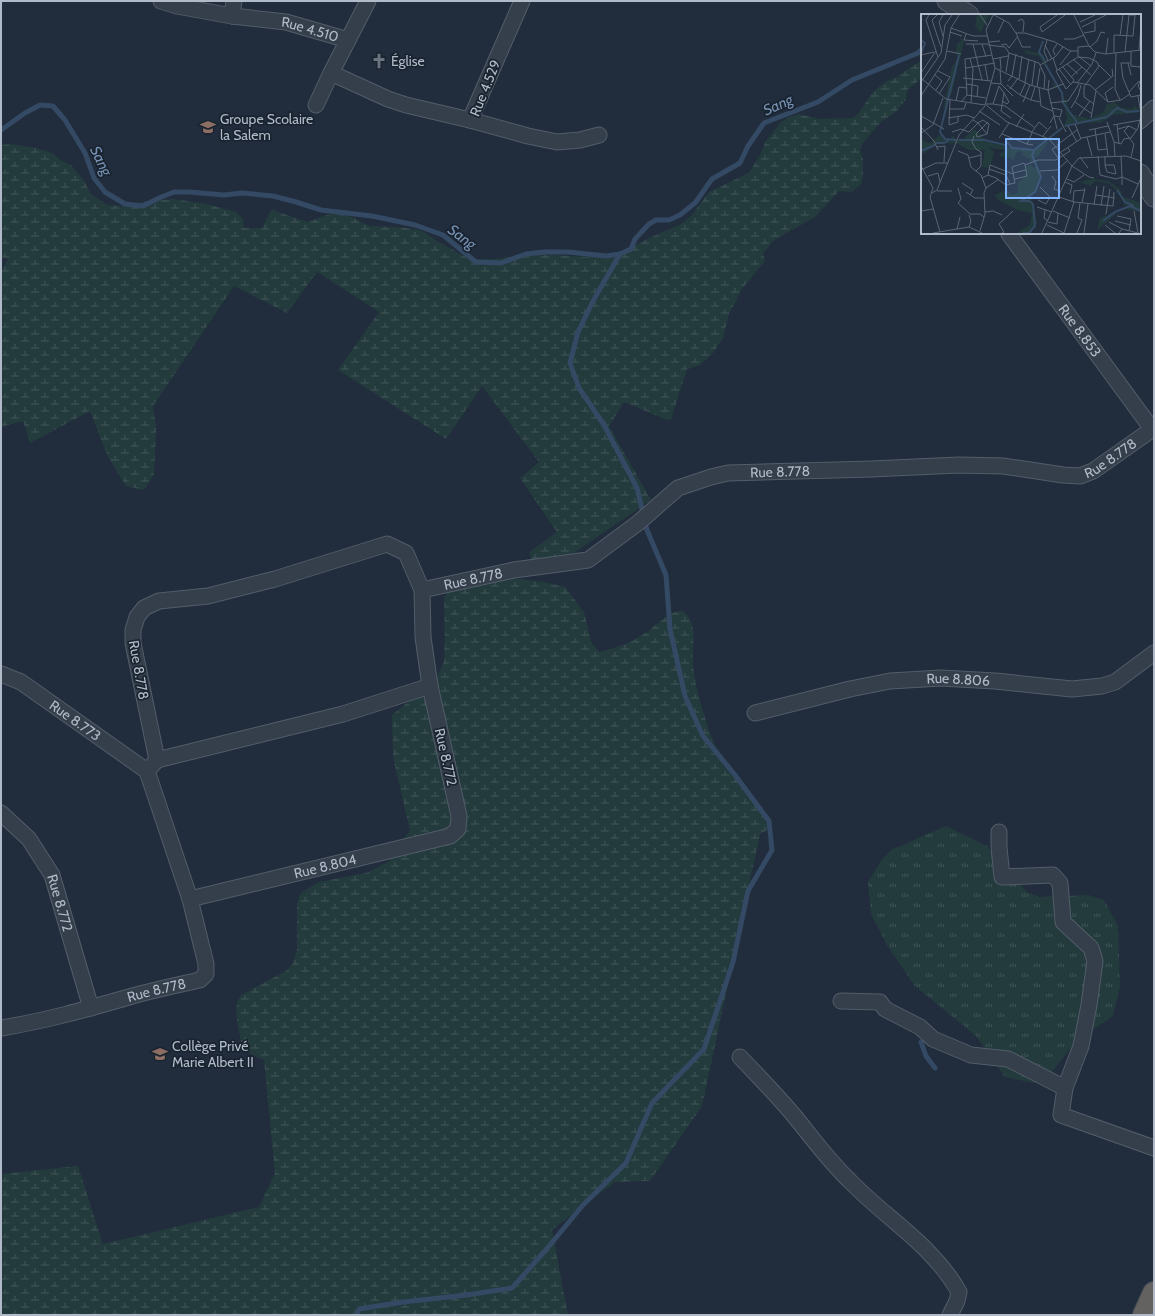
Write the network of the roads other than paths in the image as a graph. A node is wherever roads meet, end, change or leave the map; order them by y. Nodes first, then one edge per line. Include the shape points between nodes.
1 (161, 1) edge
2 (234, 1) edge
3 (368, 1) edge
4 (522, 1) edge
5 (949, 2) edge
6 (967, 14) edge
7 (232, 16) junction
8 (348, 40) junction
9 (331, 73) junction
10 (316, 105) dead end
11 (1154, 108) edge
12 (470, 120) junction
13 (1141, 120) edge
14 (599, 135) dead end
15 (1141, 176) edge
16 (1154, 197) edge
17 (1009, 234) edge
18 (1153, 429) edge
19 (422, 590) junction
20 (1154, 653) edge
21 (1, 674) edge
22 (430, 686) junction
23 (755, 713) dead end
24 (152, 765) junction
25 (1, 812) edge
26 (458, 829) joint
27 (999, 832) dead end
28 (190, 899) junction
29 (841, 1001) dead end
30 (91, 1008) junction
31 (1, 1028) edge
32 (740, 1057) dead end
33 (1065, 1088) junction
34 (1154, 1148) edge
35 (1154, 1292) edge
36 (950, 1315) edge
37 (1144, 1315) edge

1 - 7 street, Rue 4.510
2 - 7 street
3 - 8 street
4 - 12 street, Rue 4.529
5 - 6 street
7 - 8 street, Rue 4.510 via 286,22
8 - 9 street, Rue 4.510
9 - 10 street, Rue 4.510
9 - 12 street via 388,99
11 - 13 street
12 - 14 street, Rue 4.529 via 556,142
15 - 16 street
17 - 18 street, Rue 8.853
18 - 19 street, Rue 8.778 via 1093,471 1080,476 1003,466 959,465 719,474 678,488 638,523 588,560 514,570
19 - 22 street, Rue 8.778 via 423,637
19 - 24 street, Rue 8.778 via 406,553 387,544 275,579 208,596 159,601 144,608 137,616 133,643
20 - 23 street, Rue 8.806 via 1115,682 1102,686 1072,689 941,678 890,681
21 - 24 street, Rue 8.773 via 21,682
22 - 24 street via 343,714
22 - 26 street, Rue 8.772 via 460,816
24 - 28 street, Rue 8.778
25 - 30 street, Rue 8.772 via 29,839 52,875
26 - 28 street, Rue 8.804 via 450,836
27 - 33 street via 1002,877 1053,875 1060,883 1063,922 1091,948 1095,961 1090,1005 1081,1046
28 - 30 street, Rue 8.778 via 206,964 206,974 200,980
29 - 33 street via 880,1002 885,1009 920,1027 933,1039 971,1055 1008,1059
30 - 31 street, Rue 8.778
32 - 36 street via 849,1181 934,1256 959,1292
33 - 34 street via 1061,1115
35 - 37 highway

